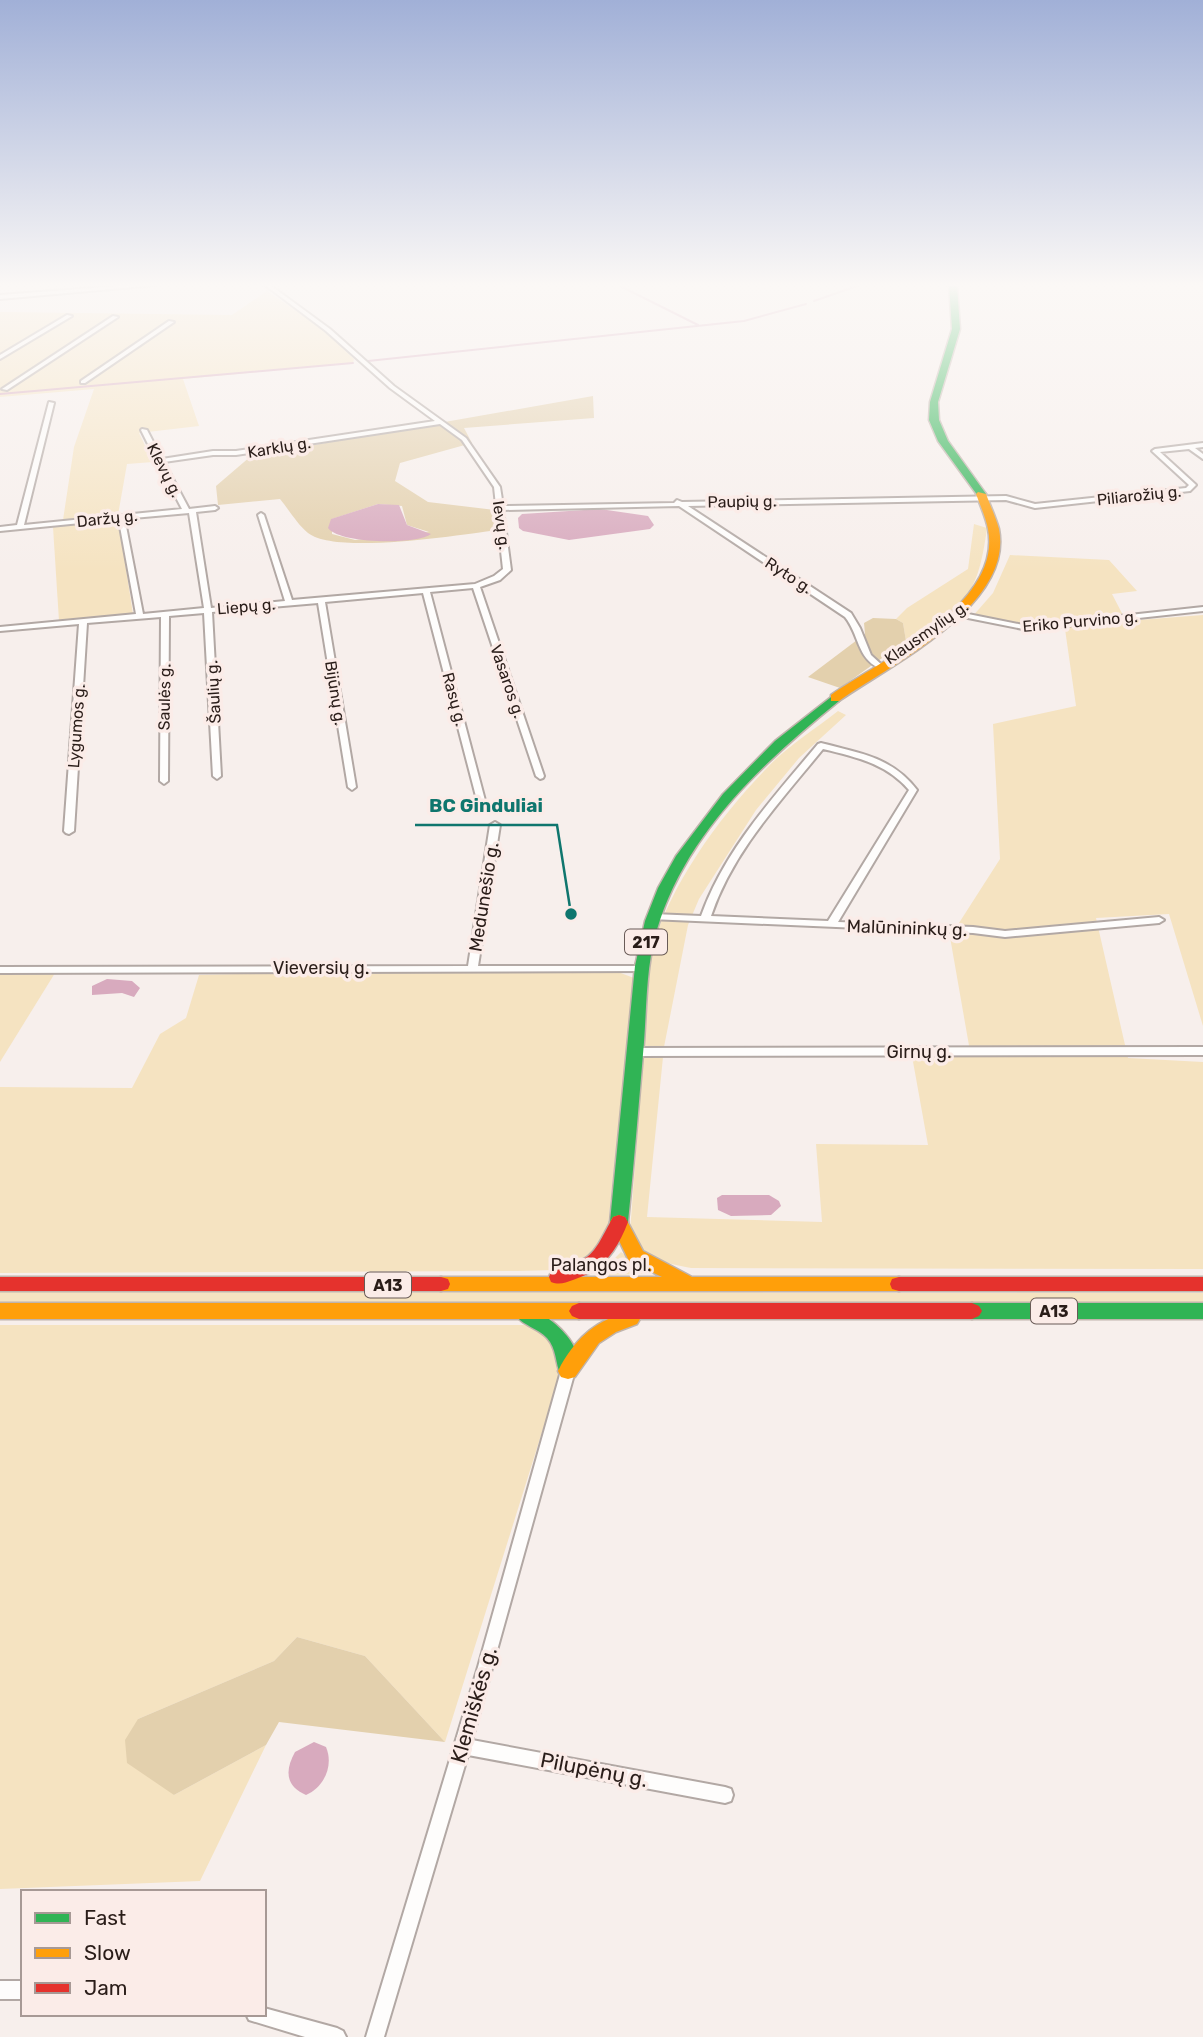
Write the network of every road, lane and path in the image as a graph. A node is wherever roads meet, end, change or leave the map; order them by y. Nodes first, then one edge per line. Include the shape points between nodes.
1 (19, 380) edge
2 (86, 380) edge
3 (387, 380) edge
4 (942, 380) edge
5 (83, 382) dead end
6 (5, 389) dead end
7 (51, 403) dead end
8 (442, 422) junction
9 (144, 430) dead end
10 (1203, 445) edge
11 (1189, 446) junction
12 (1203, 457) edge
13 (158, 461) junction
14 (985, 499) junction
15 (677, 502) junction
16 (215, 508) dead end
17 (500, 508) junction
18 (189, 510) junction
19 (261, 515) dead end
20 (121, 521) dead end
21 (20, 527) junction
22 (0, 529) edge
23 (492, 580) joint
24 (476, 586) junction
25 (426, 590) junction
26 (321, 600) junction
27 (289, 602) junction
28 (208, 609) junction
29 (1203, 609) edge
30 (165, 614) junction
31 (958, 614) junction
32 (140, 616) junction
33 (83, 621) junction
34 (0, 629) edge
35 (879, 666) junction
36 (217, 776) dead end
37 (540, 776) dead end
38 (164, 781) dead end
39 (352, 787) dead end
40 (483, 808) dead end
41 (495, 825) dead end
42 (69, 831) dead end
43 (653, 917) junction
44 (705, 919) junction
45 (1159, 920) dead end
46 (831, 925) junction
47 (473, 968) junction
48 (0, 970) edge
49 (642, 970) junction
50 (1203, 1051) edge
51 (635, 1052) junction
52 (619, 1222) junction
53 (0, 1284) edge
54 (694, 1284) junction
55 (1203, 1284) edge
56 (527, 1285) junction
57 (0, 1311) edge
58 (519, 1311) junction
59 (691, 1311) junction
60 (1203, 1311) edge
61 (568, 1371) junction
62 (463, 1746) junction
63 (725, 1795) dead end
64 (0, 1990) edge
65 (21, 1990) edge
66 (262, 2016) edge
67 (337, 2037) edge
68 (375, 2037) edge

1 - 6 street
2 - 5 street
3 - 8 street, Ievų g.
4 - 14 main road, Klausmylių g. / 217 via 933,415
7 - 21 street
8 - 13 street, Karklų g.
8 - 17 street, Ievų g. via 464,439 489,472
9 - 13 street, Klevų g.
10 - 11 street, Piliarožių g.
11 - 12 street
11 - 14 street, Piliarožių g. via 1155,451 1193,485 1188,490 1035,506 1006,498
13 - 18 street, Klevų g.
14 - 15 street, Paupių g.
14 - 31 main road, Klausmylių g. / 217 via 994,521 989,570 978,594
15 - 17 street, Paupių g.
15 - 35 street, Ryto g. via 848,615 866,657
16 - 18 street, Daržų g.
17 - 23 street, Ievų g. via 508,566
18 - 21 street, Daržų g.
18 - 28 street, Šaulių g.
19 - 27 street
20 - 32 street
21 - 22 street, Daržų g.
23 - 24 street, Liepų g.
24 - 25 street, Liepų g.
24 - 37 street, Vasaros g.
25 - 26 street, Liepų g.
25 - 40 street, Rasų g.
26 - 27 street, Liepų g.
26 - 39 street, Bijūnų g.
27 - 28 street, Liepų g.
28 - 30 street, Liepų g.
28 - 36 street, Šaulių g.
29 - 31 street, Eriko Purvino g. via 1028,628
30 - 32 street, Liepų g.
30 - 38 street, Saulės g.
31 - 35 main road, Klausmylių g. / 217
32 - 33 street, Liepų g.
33 - 34 street, Liepų g.
33 - 42 street, Lygumos g.
35 - 43 main road, Klausmylių g. / 217 via 810,718 747,778 674,875
41 - 47 street, Medunešio g.
43 - 44 street, Malūnininkų g.
43 - 49 main road, 217
44 - 46 street, Malūnininkų g.
44 - 46 street via 709,901 746,840 821,746 875,760 902,774 913,790
45 - 46 street, Malūnininkų g. via 1005,934
47 - 48 street, Vieversių g.
47 - 49 street, Vieversių g.
49 - 51 main road, 217
50 - 51 street, Girnų g.
51 - 52 main road, 217
52 - 54 main road via 636,1256
52 - 56 main road via 612,1248 592,1268
53 - 56 main road, Palangos pl. / A13
54 - 55 main road, Palangos pl. / A13
54 - 56 main road, Palangos pl. / A13
57 - 58 main road, A13
58 - 59 main road, A13
58 - 61 main road via 563,1337
59 - 60 main road, A13
59 - 61 main road via 604,1326 587,1339
61 - 62 street, Klemiškės g.
62 - 63 street, Pilupėnų g.
62 - 68 street, Klemiškės g.
64 - 65 street
66 - 67 street

